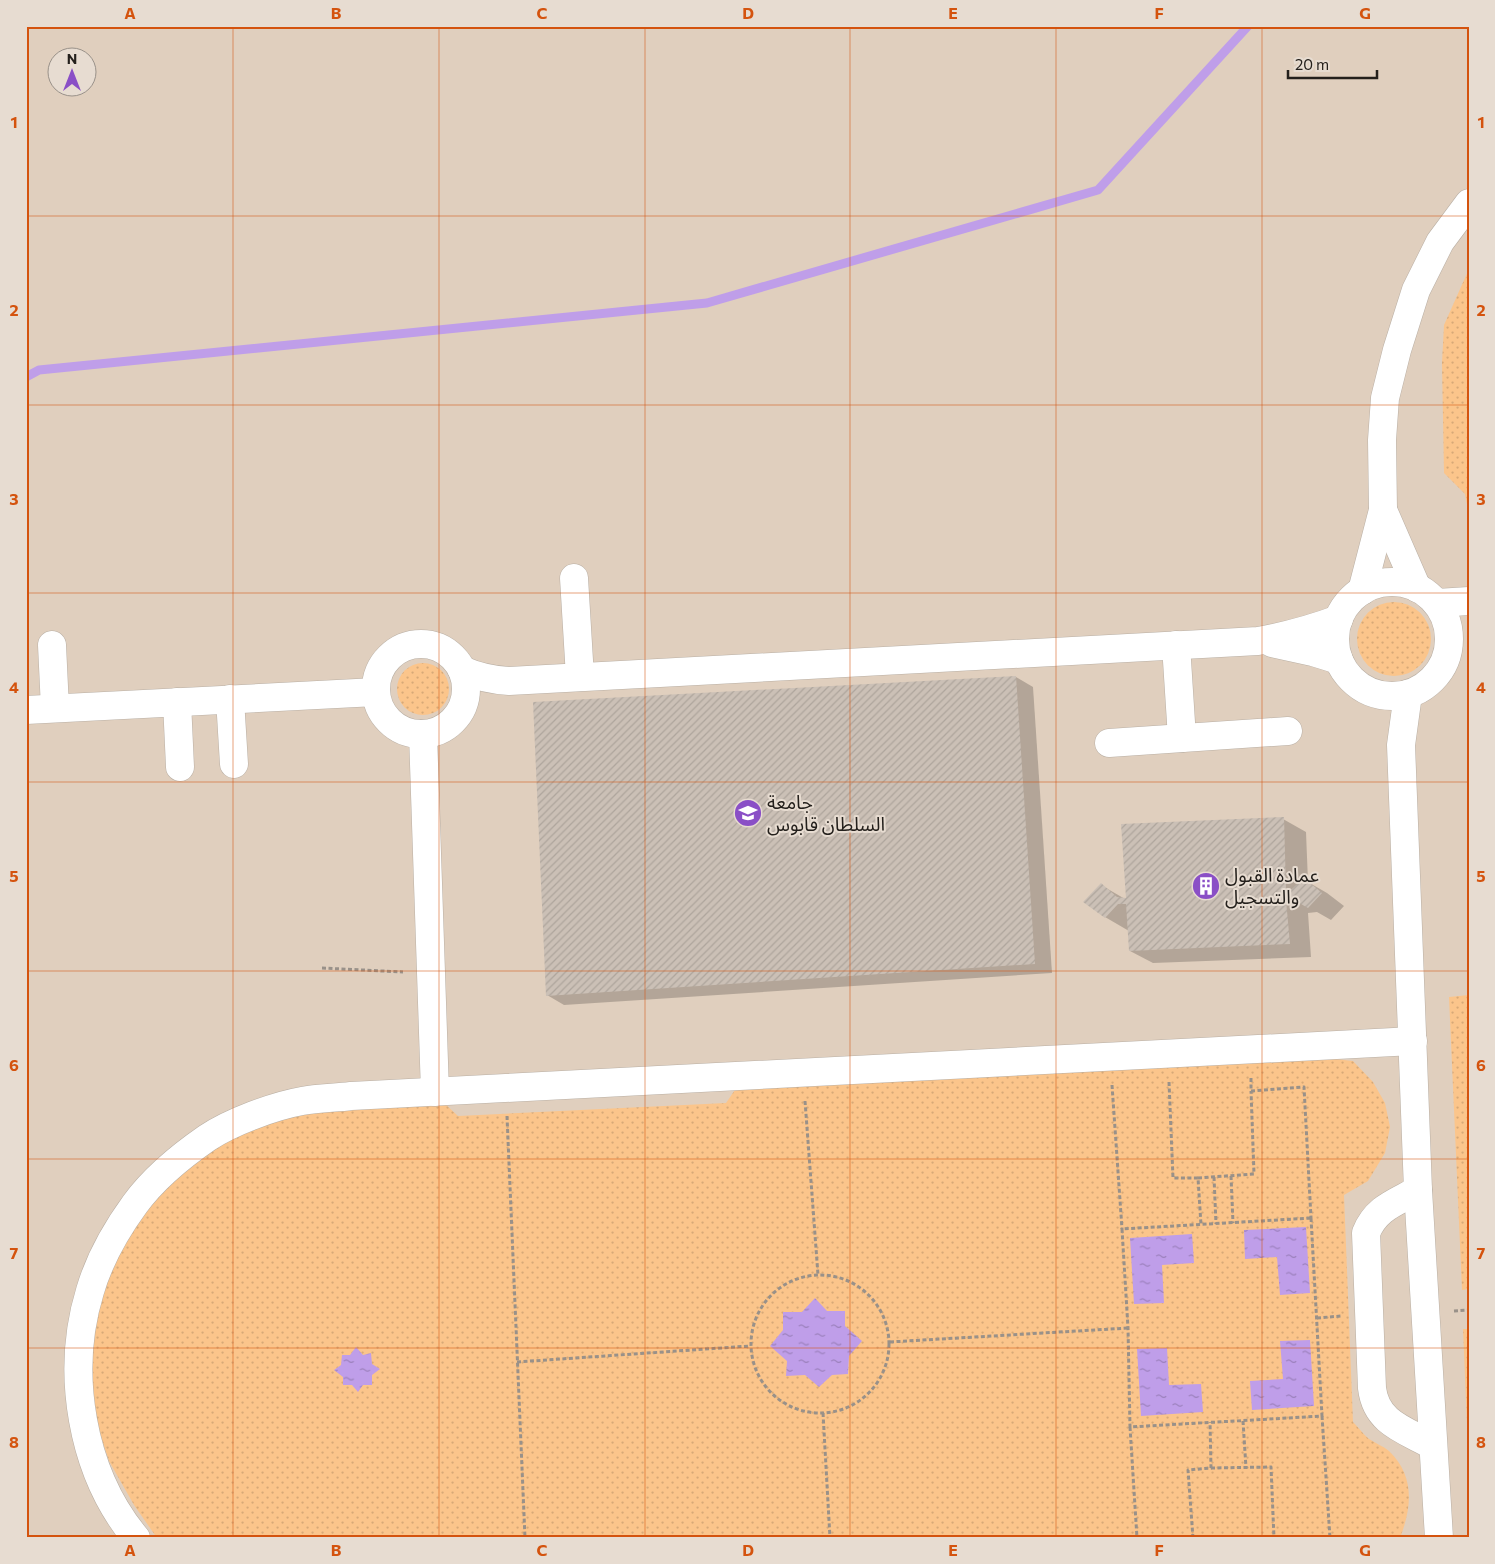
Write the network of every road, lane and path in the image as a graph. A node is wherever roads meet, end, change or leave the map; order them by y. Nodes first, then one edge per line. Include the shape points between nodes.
1 (1469, 203) edge
2 (1383, 510) junction
3 (574, 578) dead end
4 (1362, 591) junction
5 (1427, 596) junction
6 (1469, 600) edge
7 (1339, 619) junction
8 (1459, 633) edge
9 (1258, 641) junction
10 (52, 645) dead end
11 (1176, 645) junction
12 (1339, 660) junction
13 (462, 670) junction
14 (580, 678) junction
15 (509, 681) junction
16 (376, 692) junction
17 (1398, 695) junction
18 (230, 700) junction
19 (177, 702) junction
20 (463, 705) junction
21 (55, 708) junction
22 (26, 710) edge
23 (1288, 731) dead end
24 (423, 734) junction
25 (1182, 738) junction
26 (1109, 742) dead end
27 (234, 764) dead end
28 (180, 768) dead end
29 (322, 968) dead end
30 (394, 972) dead end
31 (1413, 1041) junction
32 (1250, 1050) junction
33 (1167, 1054) junction
34 (1110, 1056) junction
35 (803, 1073) junction
36 (506, 1088) junction
37 (1251, 1091) junction
38 (435, 1092) junction
39 (1231, 1176) junction
40 (1214, 1177) junction
41 (1198, 1178) junction
42 (1418, 1190) junction
43 (1311, 1218) junction
44 (1233, 1223) junction
45 (1216, 1224) junction
46 (1201, 1225) junction
47 (1122, 1229) junction
48 (818, 1275) junction
49 (1128, 1328) junction
50 (890, 1342) junction
51 (750, 1346) junction
52 (518, 1362) junction
53 (823, 1414) junction
54 (1322, 1416) junction
55 (1243, 1421) junction
56 (1210, 1422) junction
57 (1130, 1427) junction
58 (1432, 1445) junction
59 (1211, 1468) junction
60 (1246, 1468) junction
61 (136, 1538) edge
62 (525, 1538) edge
63 (830, 1538) edge
64 (1137, 1538) edge
65 (1193, 1538) edge
66 (1274, 1538) edge
67 (1330, 1538) edge
68 (1439, 1538) edge

1 - 2 lane via 1440,242 1416,290 1397,350 1385,398
2 - 4 lane
2 - 5 lane
3 - 14 lane
4 - 5 lane via 1379,584 1399,583
4 - 7 lane via 1348,603
5 - 6 lane
5 - 8 lane via 1444,614 1449,628
7 - 9 lane via 1295,634
7 - 12 lane via 1336,632
8 - 17 lane via 1437,674 1424,687
9 - 11 lane
9 - 12 lane
10 - 21 lane
11 - 14 lane
11 - 25 lane
12 - 17 lane via 1350,678 1368,691
13 - 15 lane via 485,678
13 - 16 lane via 451,656 436,647 410,646 387,659 378,674
13 - 20 lane via 466,687
14 - 15 lane
15 - 20 lane
16 - 18 lane
16 - 24 lane via 380,709 390,723 406,732
17 - 31 lane
18 - 19 lane
18 - 27 lane
19 - 21 lane
19 - 28 lane
20 - 24 lane via 454,720 440,730
21 - 22 lane
23 - 25 lane
24 - 38 lane
25 - 26 lane
29 - 30 path
31 - 32 lane
31 - 42 lane
32 - 33 lane
32 - 37 path
33 - 34 lane
33 - 41 path via 1173,1178
34 - 35 lane
34 - 47 path
35 - 36 lane
35 - 48 path
36 - 38 lane
36 - 52 path
37 - 39 path via 1254,1174
37 - 43 path via 1304,1087
38 - 61 lane via 301,1101 253,1115 209,1137 169,1167 135,1203 109,1245 90,1291 80,1340 78,1389 87,1438 103,1484
39 - 40 path
39 - 44 path
40 - 41 path
40 - 45 path
41 - 46 path
42 - 58 lane
42 - 58 lane via 1380,1211 1366,1233 1372,1388 1374,1399 1386,1419
43 - 44 path
43 - 54 path
44 - 45 path
45 - 46 path
46 - 47 path
47 - 49 path
48 - 50 path via 836,1276 868,1294 887,1324
48 - 51 path via 783,1285 769,1297 755,1320
49 - 50 path
49 - 57 path
50 - 53 path via 882,1377 871,1392 849,1407
51 - 52 path
51 - 53 path via 761,1381 772,1395 787,1406
52 - 62 path
53 - 63 path
54 - 55 path
54 - 67 path
55 - 56 path
55 - 60 path
56 - 57 path
56 - 59 path
57 - 64 path
58 - 68 lane
59 - 60 path
59 - 65 path via 1188,1470
60 - 66 path via 1272,1467

